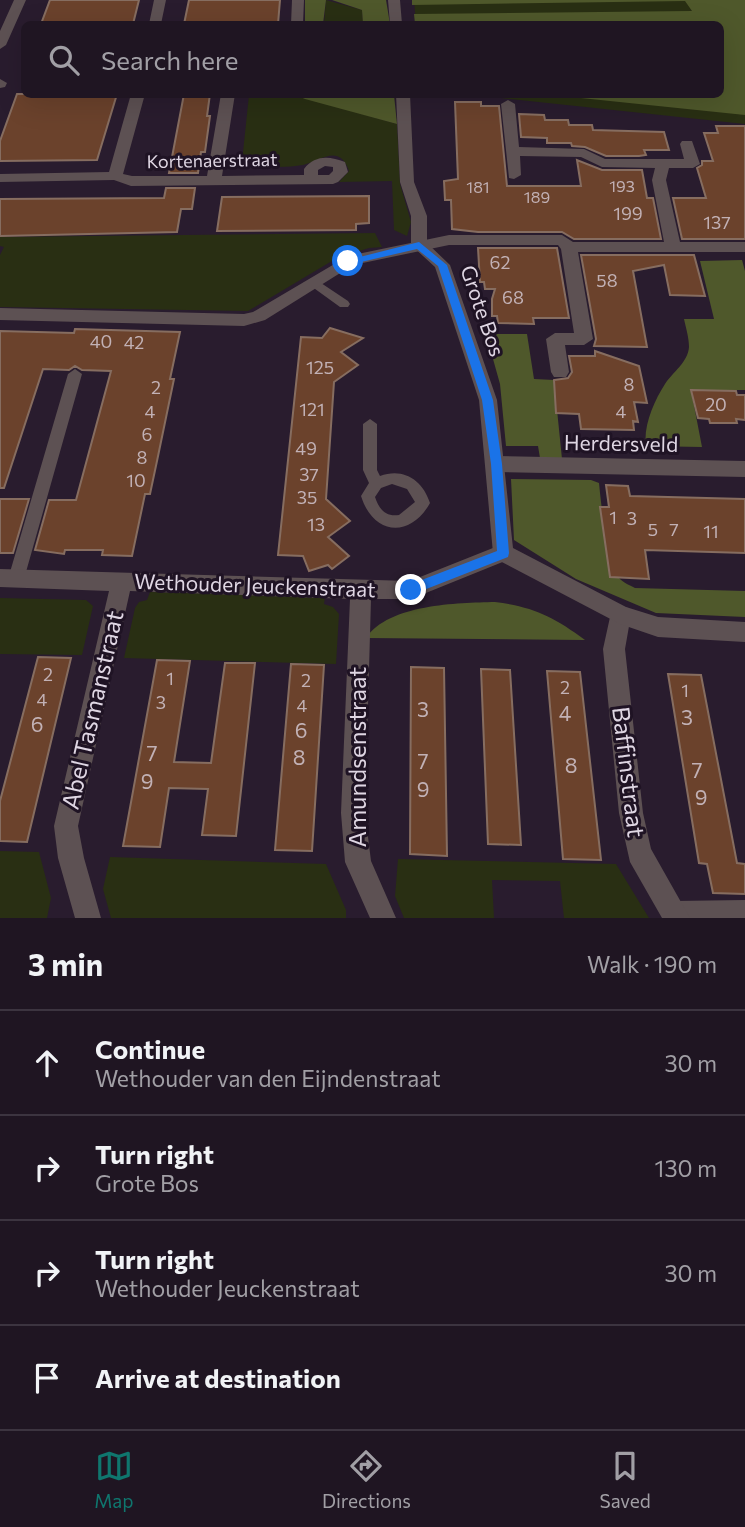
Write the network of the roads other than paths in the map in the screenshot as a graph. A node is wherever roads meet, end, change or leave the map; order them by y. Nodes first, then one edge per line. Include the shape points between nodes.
1 (20, 0) edge
2 (160, 0) edge
3 (298, 0) edge
4 (394, 0) edge
5 (156, 21) edge
6 (297, 21) edge
7 (396, 21) edge
8 (0, 45) edge
9 (137, 98) edge
10 (227, 98) edge
11 (403, 98) edge
12 (508, 104) dead end
13 (687, 144) dead end
14 (512, 151) junction
15 (663, 164) junction
16 (514, 175) dead end
17 (115, 176) junction
18 (0, 178) edge
19 (311, 179) dead end
20 (214, 180) junction
21 (419, 245) junction
22 (569, 247) junction
23 (745, 247) edge
24 (674, 249) junction
25 (315, 283) junction
26 (344, 304) dead end
27 (0, 314) edge
28 (560, 372) dead end
29 (75, 374) dead end
30 (370, 424) dead end
31 (496, 464) junction
32 (745, 469) edge
33 (376, 484) dead end
34 (503, 553) junction
35 (8, 578) edge
36 (121, 583) junction
37 (360, 590) junction
38 (620, 615) junction
39 (745, 632) edge
40 (745, 910) edge
41 (676, 915) edge
42 (88, 918) edge
43 (383, 918) edge

1 - 8 street
2 - 5 street
3 - 6 street
4 - 7 street
9 - 17 street, Kortenaerstraat
10 - 20 street
11 - 21 street via 407,182 419,216
12 - 14 street
13 - 15 street via 693,164
14 - 15 street via 584,153 602,163
14 - 16 street
15 - 24 street via 659,180
17 - 18 street, Kortenaerstraat
17 - 20 street, Kortenaerstraat via 131,181
19 - 20 street, Kortenaerstraat
21 - 22 street via 449,240 562,240
21 - 25 street via 348,261
21 - 31 street, Grote Bos via 442,265 459,313 488,400
22 - 24 street
22 - 28 street via 584,339 555,339
23 - 24 street
25 - 26 lane
25 - 27 street via 244,320
29 - 35 lane
30 - 33 lane via 370,470
31 - 32 street, Herdersveld
31 - 34 street, Grote Bos
34 - 37 street, Wethouder Jeuckenstraat via 411,590
34 - 38 street
35 - 36 street, Wethouder Jeuckenstraat
36 - 37 street, Wethouder Jeuckenstraat
36 - 42 street, Abel Tasmanstraat via 66,825
37 - 43 street, Amundsenstraat via 353,813 358,862
38 - 39 street via 658,627
38 - 41 street, Baffinstraat via 614,649 631,813 639,853
40 - 41 lane

